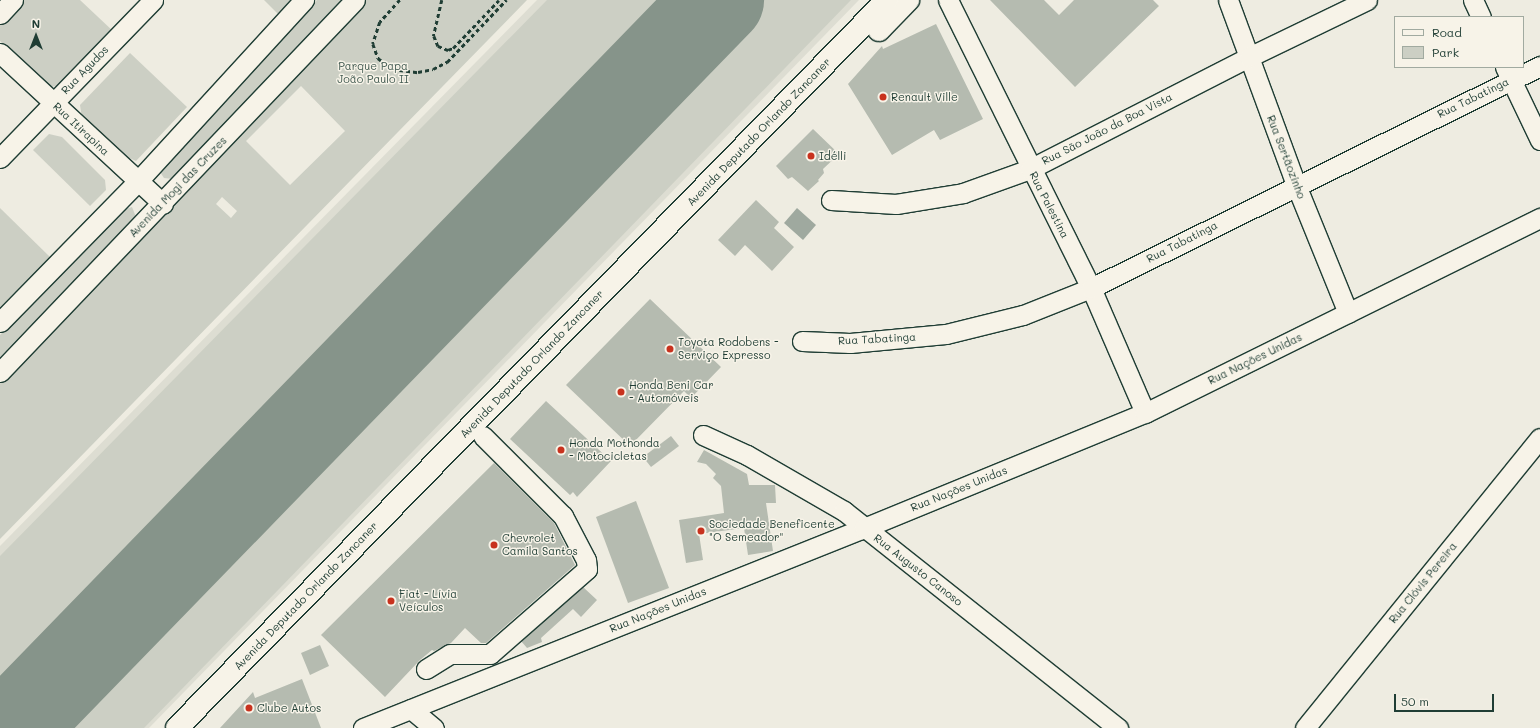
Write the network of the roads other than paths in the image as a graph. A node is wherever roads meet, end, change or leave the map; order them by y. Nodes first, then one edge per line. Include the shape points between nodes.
1 (13, 0) edge
2 (153, 0) edge
3 (304, 0) edge
4 (355, 0) edge
5 (902, 0) edge
6 (948, 0) edge
7 (1228, 0) edge
8 (1366, 0) edge
9 (1473, 0) edge
10 (0, 14) edge
11 (1481, 16) edge
12 (0, 53) edge
13 (1249, 56) junction
14 (1540, 66) edge
15 (1508, 73) edge
16 (53, 103) junction
17 (1540, 140) edge
18 (0, 158) edge
19 (1030, 168) junction
20 (138, 181) junction
21 (1296, 185) junction
22 (831, 200) dead end
23 (163, 204) junction
24 (1540, 218) edge
25 (1091, 288) junction
26 (1348, 313) junction
27 (0, 322) edge
28 (802, 341) dead end
29 (0, 372) edge
30 (1145, 413) junction
31 (703, 435) dead end
32 (483, 436) junction
33 (1540, 438) edge
34 (864, 528) junction
35 (426, 669) dead end
36 (411, 709) junction
37 (177, 728) edge
38 (198, 728) edge
39 (363, 728) edge
40 (434, 728) edge
41 (1118, 728) edge
42 (1305, 728) edge

1 - 10 street
2 - 16 street, Rua Agudos
3 - 20 street
4 - 23 street, Avenida Mogi das Cruzes
5 - 32 main road, Avenida Deputado Orlando Zancaner
5 - 37 main road, Avenida Deputado Orlando Zancaner
6 - 19 street, Rua Palestina
7 - 13 street, Rua Sertãozinho
8 - 13 street, Rua São João da Boa Vista
9 - 11 street
12 - 16 street, Rua Itirapina
13 - 19 street, Rua São João da Boa Vista
13 - 21 street, Rua Sertãozinho
14 - 15 street, Rua Tabatinga
15 - 17 street
15 - 21 street, Rua Tabatinga
16 - 18 street, Rua Agudos
16 - 20 street, Rua Itirapina
19 - 22 street, Rua São João da Boa Vista via 963,193 896,204
19 - 25 street, Rua Palestina
20 - 23 street, Rua Itirapina
20 - 27 street
21 - 25 street, Rua Tabatinga
21 - 26 street, Rua Sertãozinho
23 - 29 street, Avenida Mogi das Cruzes
24 - 26 street, Rua Nações Unidas
25 - 28 street, Rua Tabatinga via 1023,315 946,334 850,342
25 - 30 street, Rua Palestina
26 - 30 street, Rua Nações Unidas
30 - 34 street, Rua Nações Unidas
31 - 34 street, Rua Augusto Canoso via 747,455 796,483 844,511
32 - 35 street via 563,516 586,560 587,569 490,654 450,654
32 - 38 main road, Avenida Deputado Orlando Zancaner
33 - 42 street, Rua Clóvis Pereira
34 - 36 street, Rua Nações Unidas
34 - 41 street, Rua Augusto Canoso
36 - 39 street, Rua Nações Unidas
36 - 40 street

